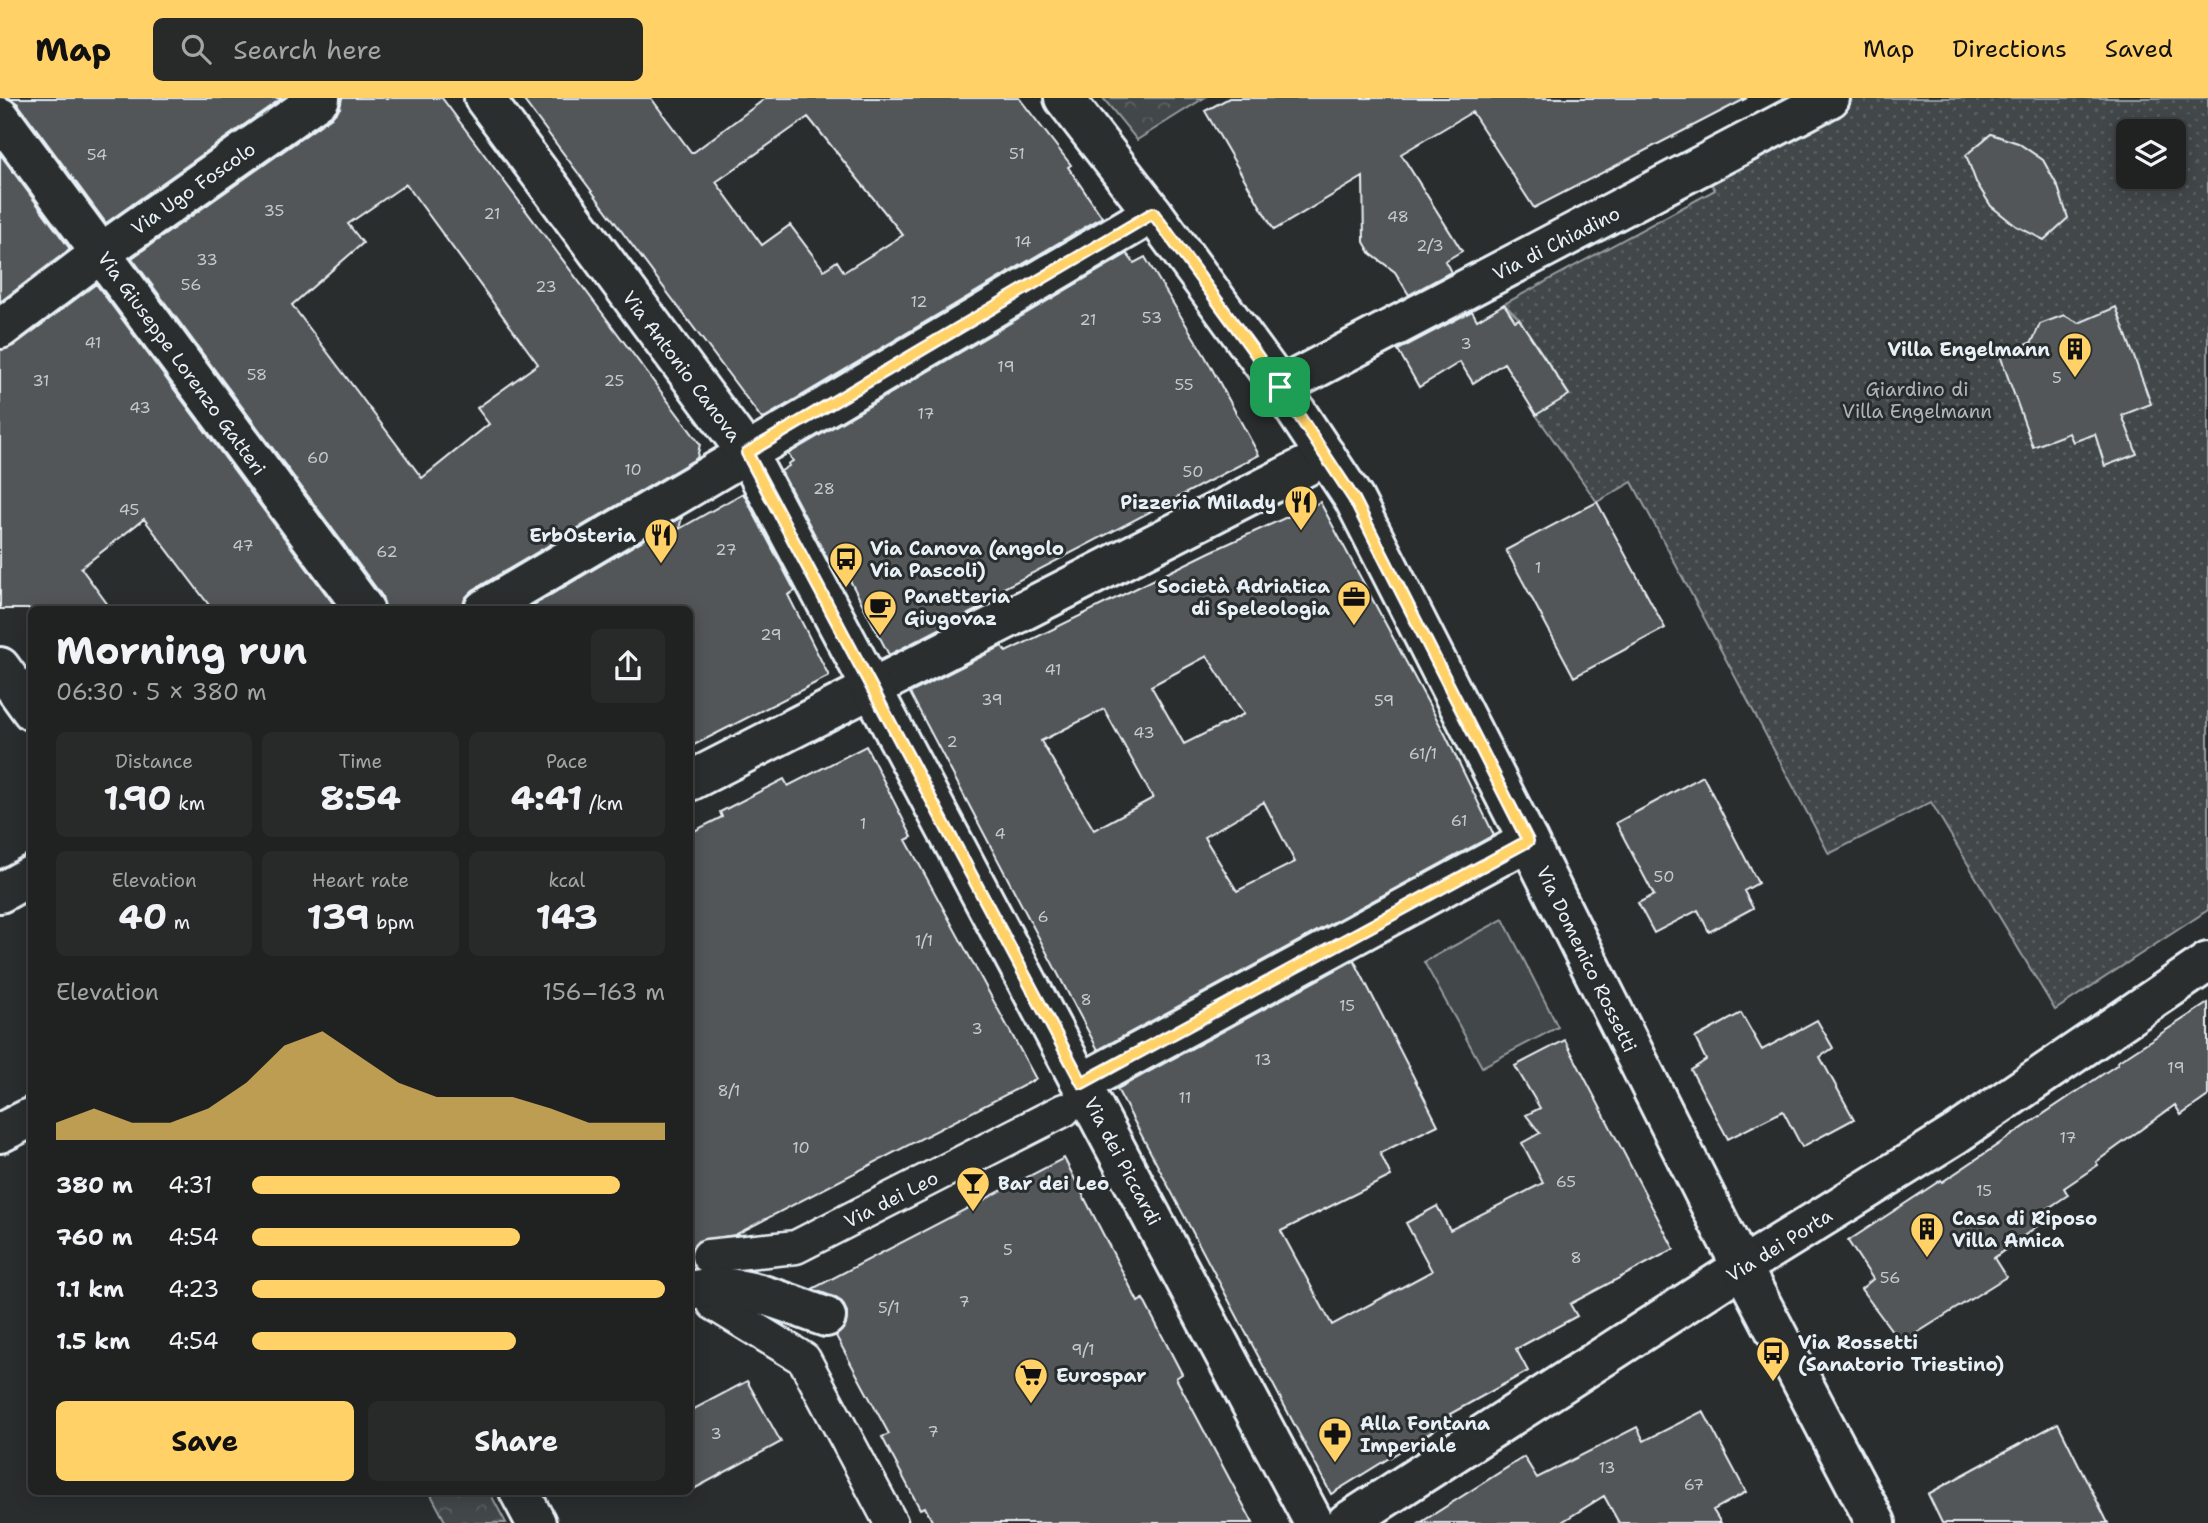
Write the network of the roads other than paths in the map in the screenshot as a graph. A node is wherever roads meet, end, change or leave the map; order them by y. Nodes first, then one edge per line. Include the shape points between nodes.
1 (320, 98) edge
2 (484, 98) edge
3 (1065, 98) edge
4 (1830, 98) edge
5 (0, 117) edge
6 (1153, 213) junction
7 (101, 253) junction
8 (0, 329) edge
9 (1280, 387) junction
10 (747, 453) junction
11 (1326, 456) junction
12 (362, 606) edge
13 (489, 606) edge
14 (0, 667) edge
15 (871, 689) junction
16 (28, 706) edge
17 (693, 779) edge
18 (1528, 841) junction
19 (28, 877) edge
20 (0, 893) edge
21 (2208, 962) edge
22 (1073, 1097) junction
23 (28, 1119) edge
24 (0, 1133) edge
25 (708, 1256) dead end
26 (1742, 1267) junction
27 (702, 1298) edge
28 (826, 1317) dead end
29 (521, 1495) edge
30 (536, 1523) edge
31 (891, 1523) edge
32 (1314, 1523) edge
33 (1346, 1523) edge
34 (1876, 1523) edge

1 - 7 street, Via Ugo Foscolo
2 - 10 street, Via Antonio Canova
3 - 6 street, Via Domenico Rossetti
4 - 9 street, Via di Chiadino
5 - 7 street, Via Giuseppe Lorenzo Gatteri
6 - 9 street, Via Domenico Rossetti
6 - 10 street
7 - 8 street, Via Ugo Foscolo
7 - 12 street, Via Giuseppe Lorenzo Gatteri
9 - 11 street, Via Domenico Rossetti
10 - 13 street
10 - 15 street, Via Antonio Canova
11 - 15 street
11 - 18 street, Via Domenico Rossetti via 1354,499
14 - 16 street
15 - 17 street
15 - 22 street, Via dei Piccardi
18 - 22 street, Via dei Leo
18 - 26 street, Via Domenico Rossetti
19 - 20 street
21 - 26 street, Via dei Porta via 1956,1134
22 - 25 street, Via dei Leo via 796,1247
22 - 32 street, Via dei Piccardi
23 - 24 street
26 - 33 street, Via dei Porta
26 - 34 street, Via Domenico Rossetti
27 - 28 street via 713,1286 736,1287
27 - 31 street via 804,1359
29 - 30 street

